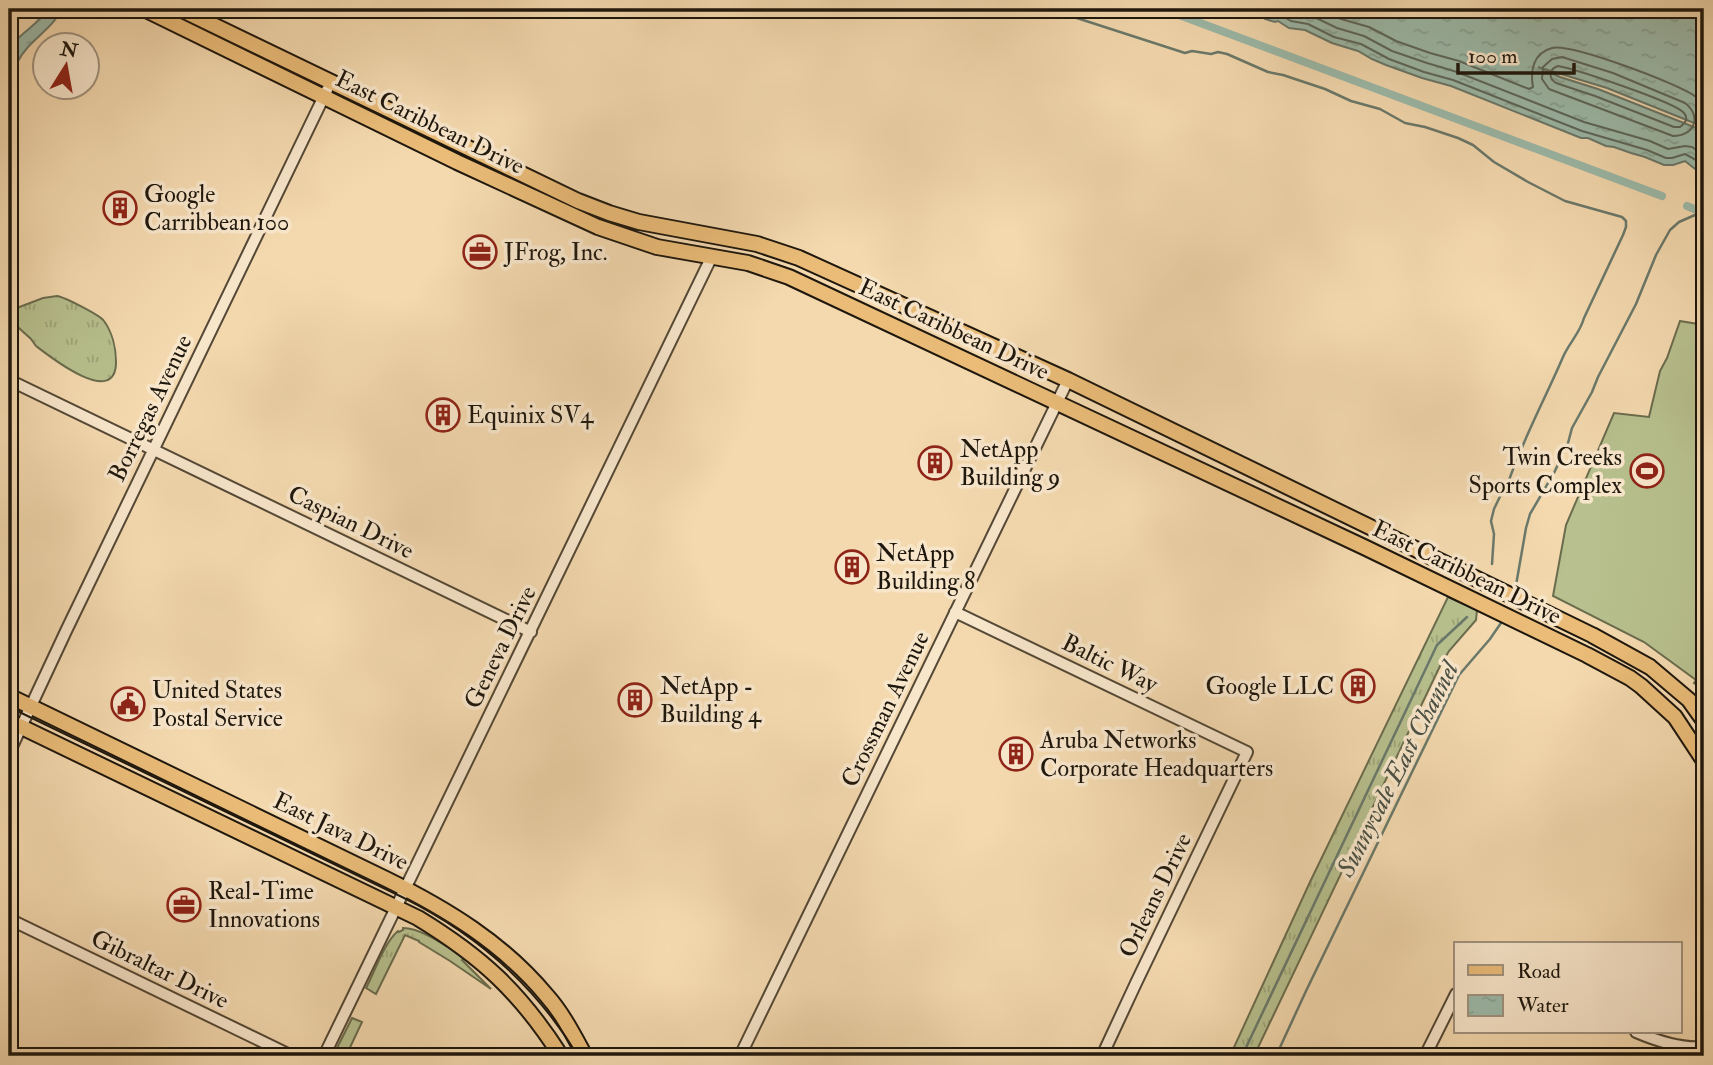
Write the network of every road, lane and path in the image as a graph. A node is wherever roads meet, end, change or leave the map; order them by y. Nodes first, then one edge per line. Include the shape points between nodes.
1 (144, 9) edge
2 (180, 9) edge
3 (332, 82) junction
4 (324, 96) junction
5 (712, 256) junction
6 (9, 380) edge
7 (1068, 380) junction
8 (1058, 403) junction
9 (153, 450) junction
10 (956, 612) junction
11 (531, 632) junction
12 (9, 696) edge
13 (30, 707) junction
14 (1704, 721) edge
15 (15, 724) edge
16 (1247, 752) joint
17 (9, 754) edge
18 (1704, 761) edge
19 (406, 888) junction
20 (397, 908) junction
21 (9, 919) edge
22 (1454, 998) edge
23 (1642, 1034) edge
24 (1704, 1047) edge
25 (292, 1056) edge
26 (324, 1056) edge
27 (561, 1056) edge
28 (585, 1056) edge
29 (740, 1056) edge
30 (1102, 1056) edge
31 (1426, 1056) edge

1 - 4 main road, East Caribbean Drive
2 - 3 main road, East Caribbean Drive
3 - 4 street, Borregas Avenue
3 - 7 main road, East Caribbean Drive via 609,213 757,244 799,258
4 - 5 main road, East Caribbean Drive via 598,227 657,247
4 - 9 street, Borregas Avenue
5 - 8 main road, East Caribbean Drive via 789,276
5 - 11 street, Geneva Drive
6 - 9 street, Caspian Drive
7 - 8 street, Crossman Avenue
7 - 14 main road, East Caribbean Drive via 1592,635 1650,667 1689,700
8 - 10 street, Crossman Avenue
8 - 18 main road, East Caribbean Drive via 1630,678 1675,718
9 - 11 street, Caspian Drive
9 - 13 street, Borregas Avenue
10 - 16 street, Baltic Way
10 - 29 street, Crossman Avenue
11 - 19 street, Geneva Drive
12 - 13 main road, East Java Drive
13 - 15 street, Borregas Avenue
13 - 19 main road, East Java Drive
15 - 17 street, Borregas Avenue
15 - 20 main road, East Java Drive
16 - 30 street, Orleans Drive
19 - 20 street, Geneva Drive
19 - 28 main road, East Java Drive via 461,919 521,967 548,997
20 - 26 street, Geneva Drive
20 - 27 main road, East Java Drive via 443,933 497,975
21 - 25 street, Gibraltar Drive
22 - 31 street
23 - 24 street via 1686,1047

